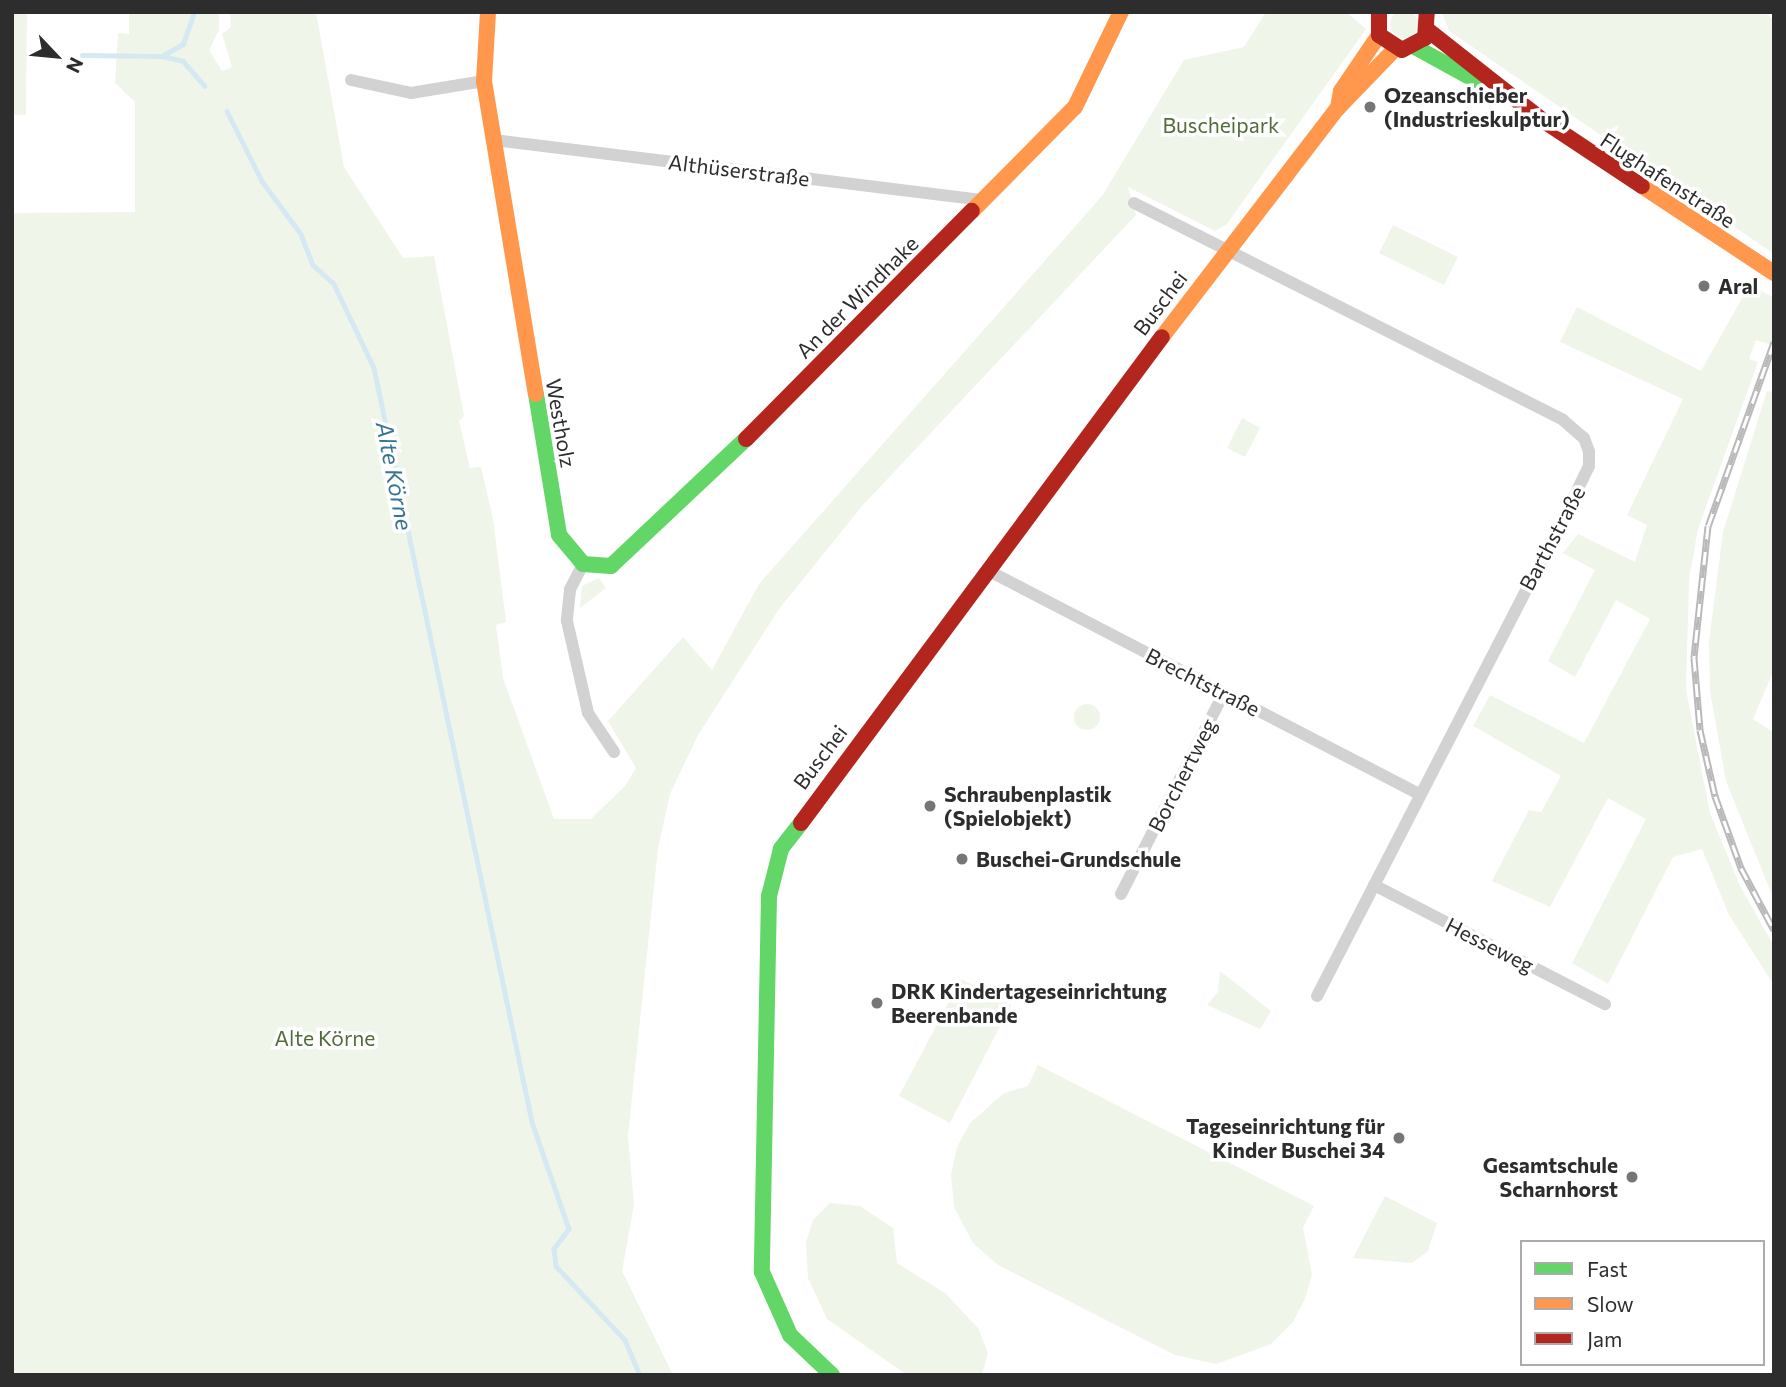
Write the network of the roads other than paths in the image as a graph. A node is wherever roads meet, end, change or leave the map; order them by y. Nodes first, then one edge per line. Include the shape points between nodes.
1 (488, 12) edge
2 (1121, 12) edge
3 (1427, 12) edge
4 (1376, 14) edge
5 (1429, 31) junction
6 (1379, 35) junction
7 (1415, 47) junction
8 (1395, 49) junction
9 (351, 79) dead end
10 (484, 81) junction
11 (1338, 107) junction
12 (1541, 119) junction
13 (494, 141) junction
14 (983, 200) junction
15 (1134, 203) dead end
16 (1227, 249) junction
17 (1774, 273) edge
18 (583, 564) junction
19 (986, 570) junction
20 (1224, 693) junction
21 (614, 752) dead end
22 (1420, 794) junction
23 (1374, 886) junction
24 (1121, 894) dead end
25 (1317, 996) dead end
26 (1605, 1004) dead end
27 (832, 1375) edge

1 - 10 street, Westholz
2 - 14 street, An der Windhake via 1075,107
3 - 5 street
4 - 6 street
5 - 7 street
5 - 12 street, Flughafenstraße
6 - 8 street
6 - 11 street, Buschei via 1341,91
7 - 8 street
7 - 12 street, Flughafenstraße
8 - 11 street, Buschei
9 - 10 street via 411,93
10 - 13 street, Westholz
11 - 16 street, Buschei
12 - 17 street, Flughafenstraße
13 - 14 street, Althüserstraße
13 - 18 street, Westholz via 559,535
14 - 18 street, An der Windhake via 736,449 611,566
15 - 16 street
16 - 19 street, Buschei
16 - 22 street, Barthstraße via 1552,414 1584,438 1585,475
18 - 21 street via 570,590 567,621 588,713
19 - 20 street, Brechtstraße
19 - 27 street, Buschei via 795,824 781,849 769,896 762,1272 790,1335
20 - 22 street, Brechtstraße
20 - 24 street, Borchertweg
22 - 23 street, Barthstraße
23 - 25 street, Barthstraße
23 - 26 street, Hesseweg

